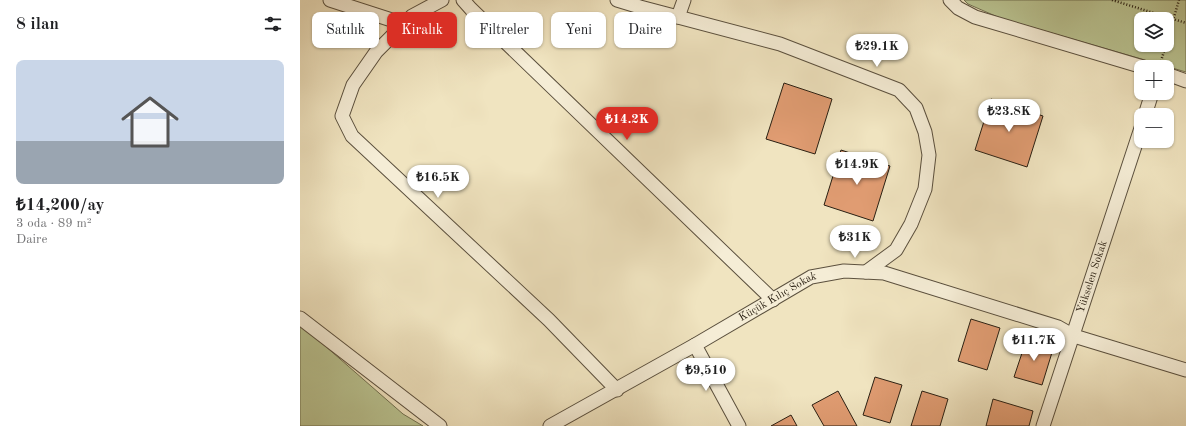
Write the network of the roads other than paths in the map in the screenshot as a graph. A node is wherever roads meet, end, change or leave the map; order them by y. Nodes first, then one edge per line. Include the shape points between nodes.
1 (330, 0) edge
2 (442, 0) edge
3 (463, 0) edge
4 (617, 0) edge
5 (684, 0) edge
6 (950, 0) edge
7 (420, 12) edge
8 (678, 17) junction
9 (387, 18) edge
10 (387, 41) edge
11 (1134, 64) edge
12 (1174, 77) edge
13 (1186, 81) edge
14 (1135, 148) edge
15 (866, 272) junction
16 (773, 300) junction
17 (300, 318) edge
18 (1074, 336) junction
19 (695, 345) junction
20 (1186, 370) edge
21 (617, 390) junction
22 (440, 426) edge
23 (550, 426) edge
24 (739, 426) edge
25 (1043, 426) edge

1 - 9 street
2 - 7 street
3 - 16 street
4 - 8 street
5 - 8 street
6 - 11 street via 958,8 975,17
8 - 15 street via 780,44 899,90 916,108 925,132 929,155 925,189 911,224 896,250
10 - 21 street via 353,85 342,116 352,136 549,320
12 - 13 street
14 - 18 street, Yükselen Sokak
15 - 16 street, Küçük Kılıç Sokak via 844,271 811,277
15 - 18 street, Küçük Kılıç Sokak via 884,273 1058,327
16 - 19 street, Küçük Kılıç Sokak
17 - 22 street
18 - 20 street, Küçük Kılıç Sokak
18 - 25 street, Yükselen Sokak
19 - 21 street, Küçük Kılıç Sokak
19 - 24 street
21 - 23 street, Küçük Kılıç Sokak

